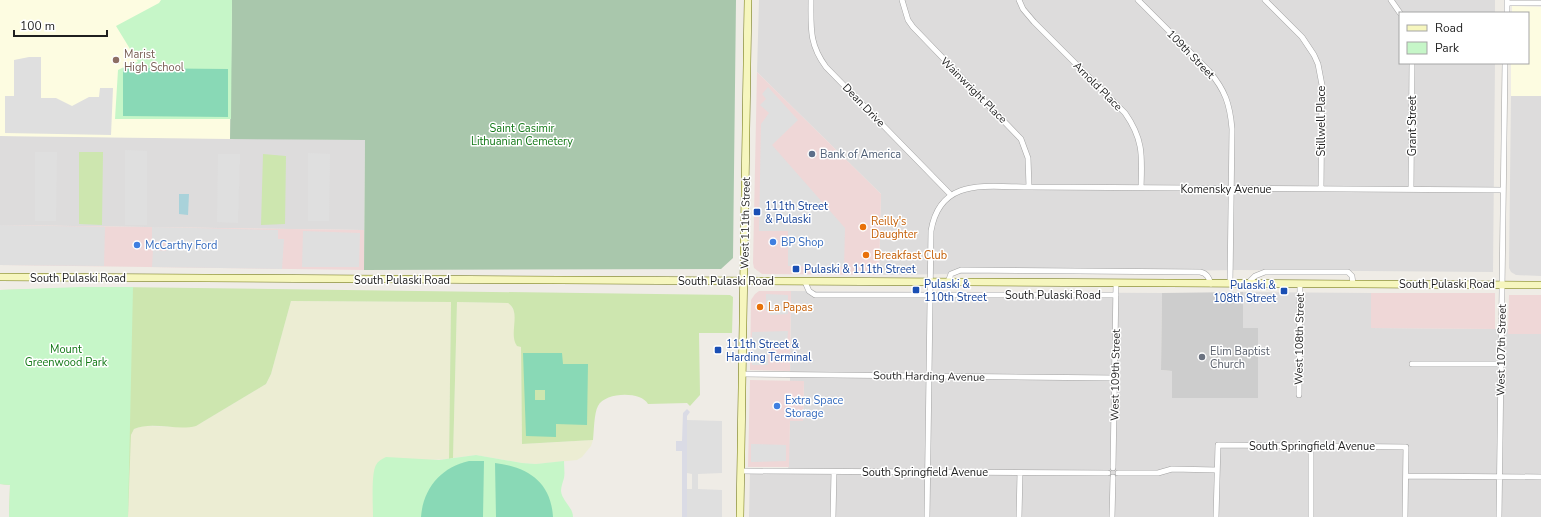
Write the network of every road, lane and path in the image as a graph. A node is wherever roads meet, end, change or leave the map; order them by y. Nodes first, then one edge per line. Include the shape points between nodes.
1 (748, 0) edge
2 (811, 0) edge
3 (902, 0) edge
4 (1019, 0) edge
5 (1138, 0) edge
6 (1265, 0) edge
7 (1392, 0) edge
8 (1507, 1) edge
9 (1541, 3) edge
10 (1399, 12) edge
11 (1506, 12) edge
12 (1412, 64) edge
13 (1505, 64) edge
14 (1029, 187) junction
15 (1141, 188) junction
16 (1232, 189) junction
17 (1321, 189) junction
18 (1411, 190) junction
19 (1503, 190) junction
20 (951, 195) junction
21 (0, 278) edge
22 (744, 282) junction
23 (805, 282) junction
24 (930, 282) junction
25 (948, 282) junction
26 (1116, 283) junction
27 (1211, 284) junction
28 (1230, 284) junction
29 (1247, 284) junction
30 (1300, 284) junction
31 (1353, 284) junction
32 (1502, 285) junction
33 (1541, 285) edge
34 (930, 295) junction
35 (1116, 295) junction
36 (1412, 364) dead end
37 (1501, 364) junction
38 (742, 374) junction
39 (929, 376) junction
40 (1115, 378) junction
41 (1298, 395) dead end
42 (1312, 446) junction
43 (1113, 468) junction
44 (1217, 470) junction
45 (741, 471) junction
46 (834, 472) junction
47 (928, 473) junction
48 (1020, 473) junction
49 (1108, 473) junction
50 (1118, 473) junction
51 (1406, 476) junction
52 (1499, 476) junction
53 (1541, 476) edge
54 (1113, 477) junction
55 (740, 517) edge
56 (833, 517) edge
57 (927, 517) edge
58 (1019, 517) edge
59 (1112, 517) edge
60 (1216, 517) edge
61 (1311, 517) edge
62 (1405, 517) edge
63 (1499, 517) edge

1 - 22 main road, West 111th Street
2 - 20 street, Dean Drive via 812,34 820,59
3 - 14 street, Wainwright Place via 912,27 1020,139 1028,158
4 - 15 street, Arnold Place via 1034,22 1125,113 1133,125 1142,156
5 - 16 street, 109th Street via 1209,71 1226,97 1232,129
6 - 17 street, Stillwell Place via 1302,37 1318,64 1322,85
7 - 10 street
8 - 9 street
8 - 11 street
12 - 18 street, Grant Street
13 - 19 street, West 107th Street
14 - 15 street, Komensky Avenue
14 - 20 street, Komensky Avenue via 980,187 965,189
15 - 16 street, Komensky Avenue
16 - 17 street, Komensky Avenue
16 - 28 street, 109th Street
17 - 18 street, Komensky Avenue
18 - 19 street, Komensky Avenue
19 - 32 street, West 107th Street
20 - 24 street via 933,218
21 - 22 main road, South Pulaski Road
22 - 23 main road, South Pulaski Road
22 - 38 main road, West 111th Street
23 - 24 main road, South Pulaski Road
23 - 34 street, South Pulaski Road via 809,291 815,295
24 - 25 main road, South Pulaski Road
24 - 34 street
25 - 26 main road, South Pulaski Road
25 - 27 street via 954,271 969,270 1200,272 1208,276
26 - 27 main road, South Pulaski Road
26 - 35 street, West 109th Street
27 - 28 main road, South Pulaski Road
28 - 29 main road, South Pulaski Road
29 - 30 main road, South Pulaski Road
29 - 31 street via 1255,276 1265,272 1348,272 1352,276
30 - 31 main road, South Pulaski Road
30 - 41 street, West 108th Street
31 - 32 main road, South Pulaski Road
32 - 33 main road, South Pulaski Road
32 - 37 street, West 107th Street
34 - 35 street, South Pulaski Road
34 - 39 street
35 - 40 street, West 109th Street
36 - 37 street
37 - 52 street, West 107th Street
38 - 39 street, South Harding Avenue
38 - 45 main road, West 111th Street
39 - 40 street, South Harding Avenue
39 - 47 street
40 - 43 street, West 109th Street
42 - 44 street, South Springfield Avenue via 1218,446
42 - 51 street, South Springfield Avenue via 1406,447
42 - 61 street
43 - 49 street
43 - 50 street
44 - 50 street via 1172,469 1158,473
44 - 60 street
45 - 46 street, South Springfield Avenue
45 - 55 main road, West 111th Street
46 - 47 street, South Springfield Avenue
46 - 56 street
47 - 48 street, South Springfield Avenue
47 - 57 street
48 - 49 street, South Springfield Avenue
48 - 58 street
49 - 54 street
50 - 54 street
51 - 52 street
51 - 62 street
52 - 53 street
52 - 63 street, West 107th Street
54 - 59 street

